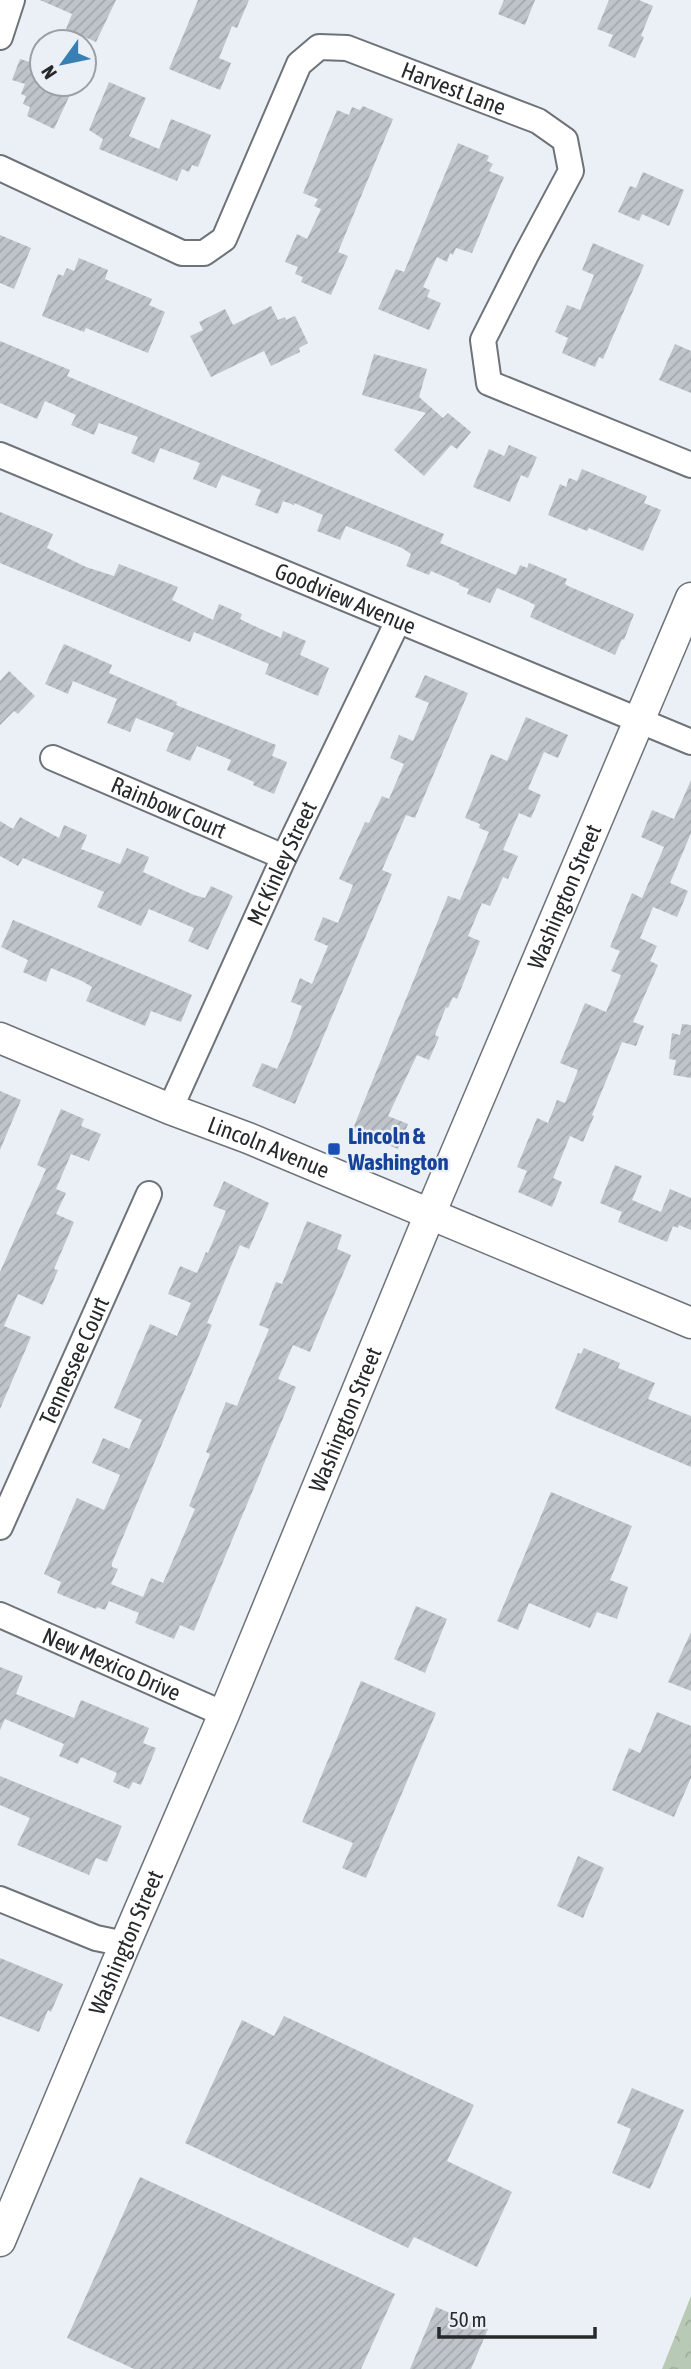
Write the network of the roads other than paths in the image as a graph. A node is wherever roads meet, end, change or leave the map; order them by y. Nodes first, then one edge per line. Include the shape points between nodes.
1 (12, 0) edge
2 (0, 37) edge
3 (0, 168) edge
4 (0, 455) edge
5 (691, 465) edge
6 (691, 598) edge
7 (398, 621) junction
8 (638, 722) junction
9 (691, 742) edge
10 (53, 758) dead end
11 (284, 857) junction
12 (0, 1038) edge
13 (170, 1109) junction
14 (149, 1194) dead end
15 (430, 1214) junction
16 (691, 1323) edge
17 (0, 1527) edge
18 (0, 1615) edge
19 (224, 1714) junction
20 (0, 1899) edge
21 (125, 1944) junction
22 (0, 2241) edge

1 - 2 street
3 - 5 street, Harvest Lane via 182,253 204,253 224,239 299,64 319,47 347,48 538,121 565,140 571,171 483,340 489,383
4 - 7 street, Goodview Avenue
6 - 8 street, Washington Street
7 - 8 street, Goodview Avenue
7 - 11 street, Mc Kinley Street
8 - 9 street, Goodview Avenue
8 - 15 street, Washington Street
10 - 11 street, Rainbow Court
11 - 13 street, Mc Kinley Street
12 - 13 street, Lincoln Avenue
13 - 15 street, Lincoln Avenue
14 - 17 street, Tennessee Court
15 - 16 street, Lincoln Avenue
15 - 19 street, Washington Street
18 - 19 street, New Mexico Drive
19 - 21 street, Washington Street
20 - 21 street via 96,1938
21 - 22 street, Washington Street

